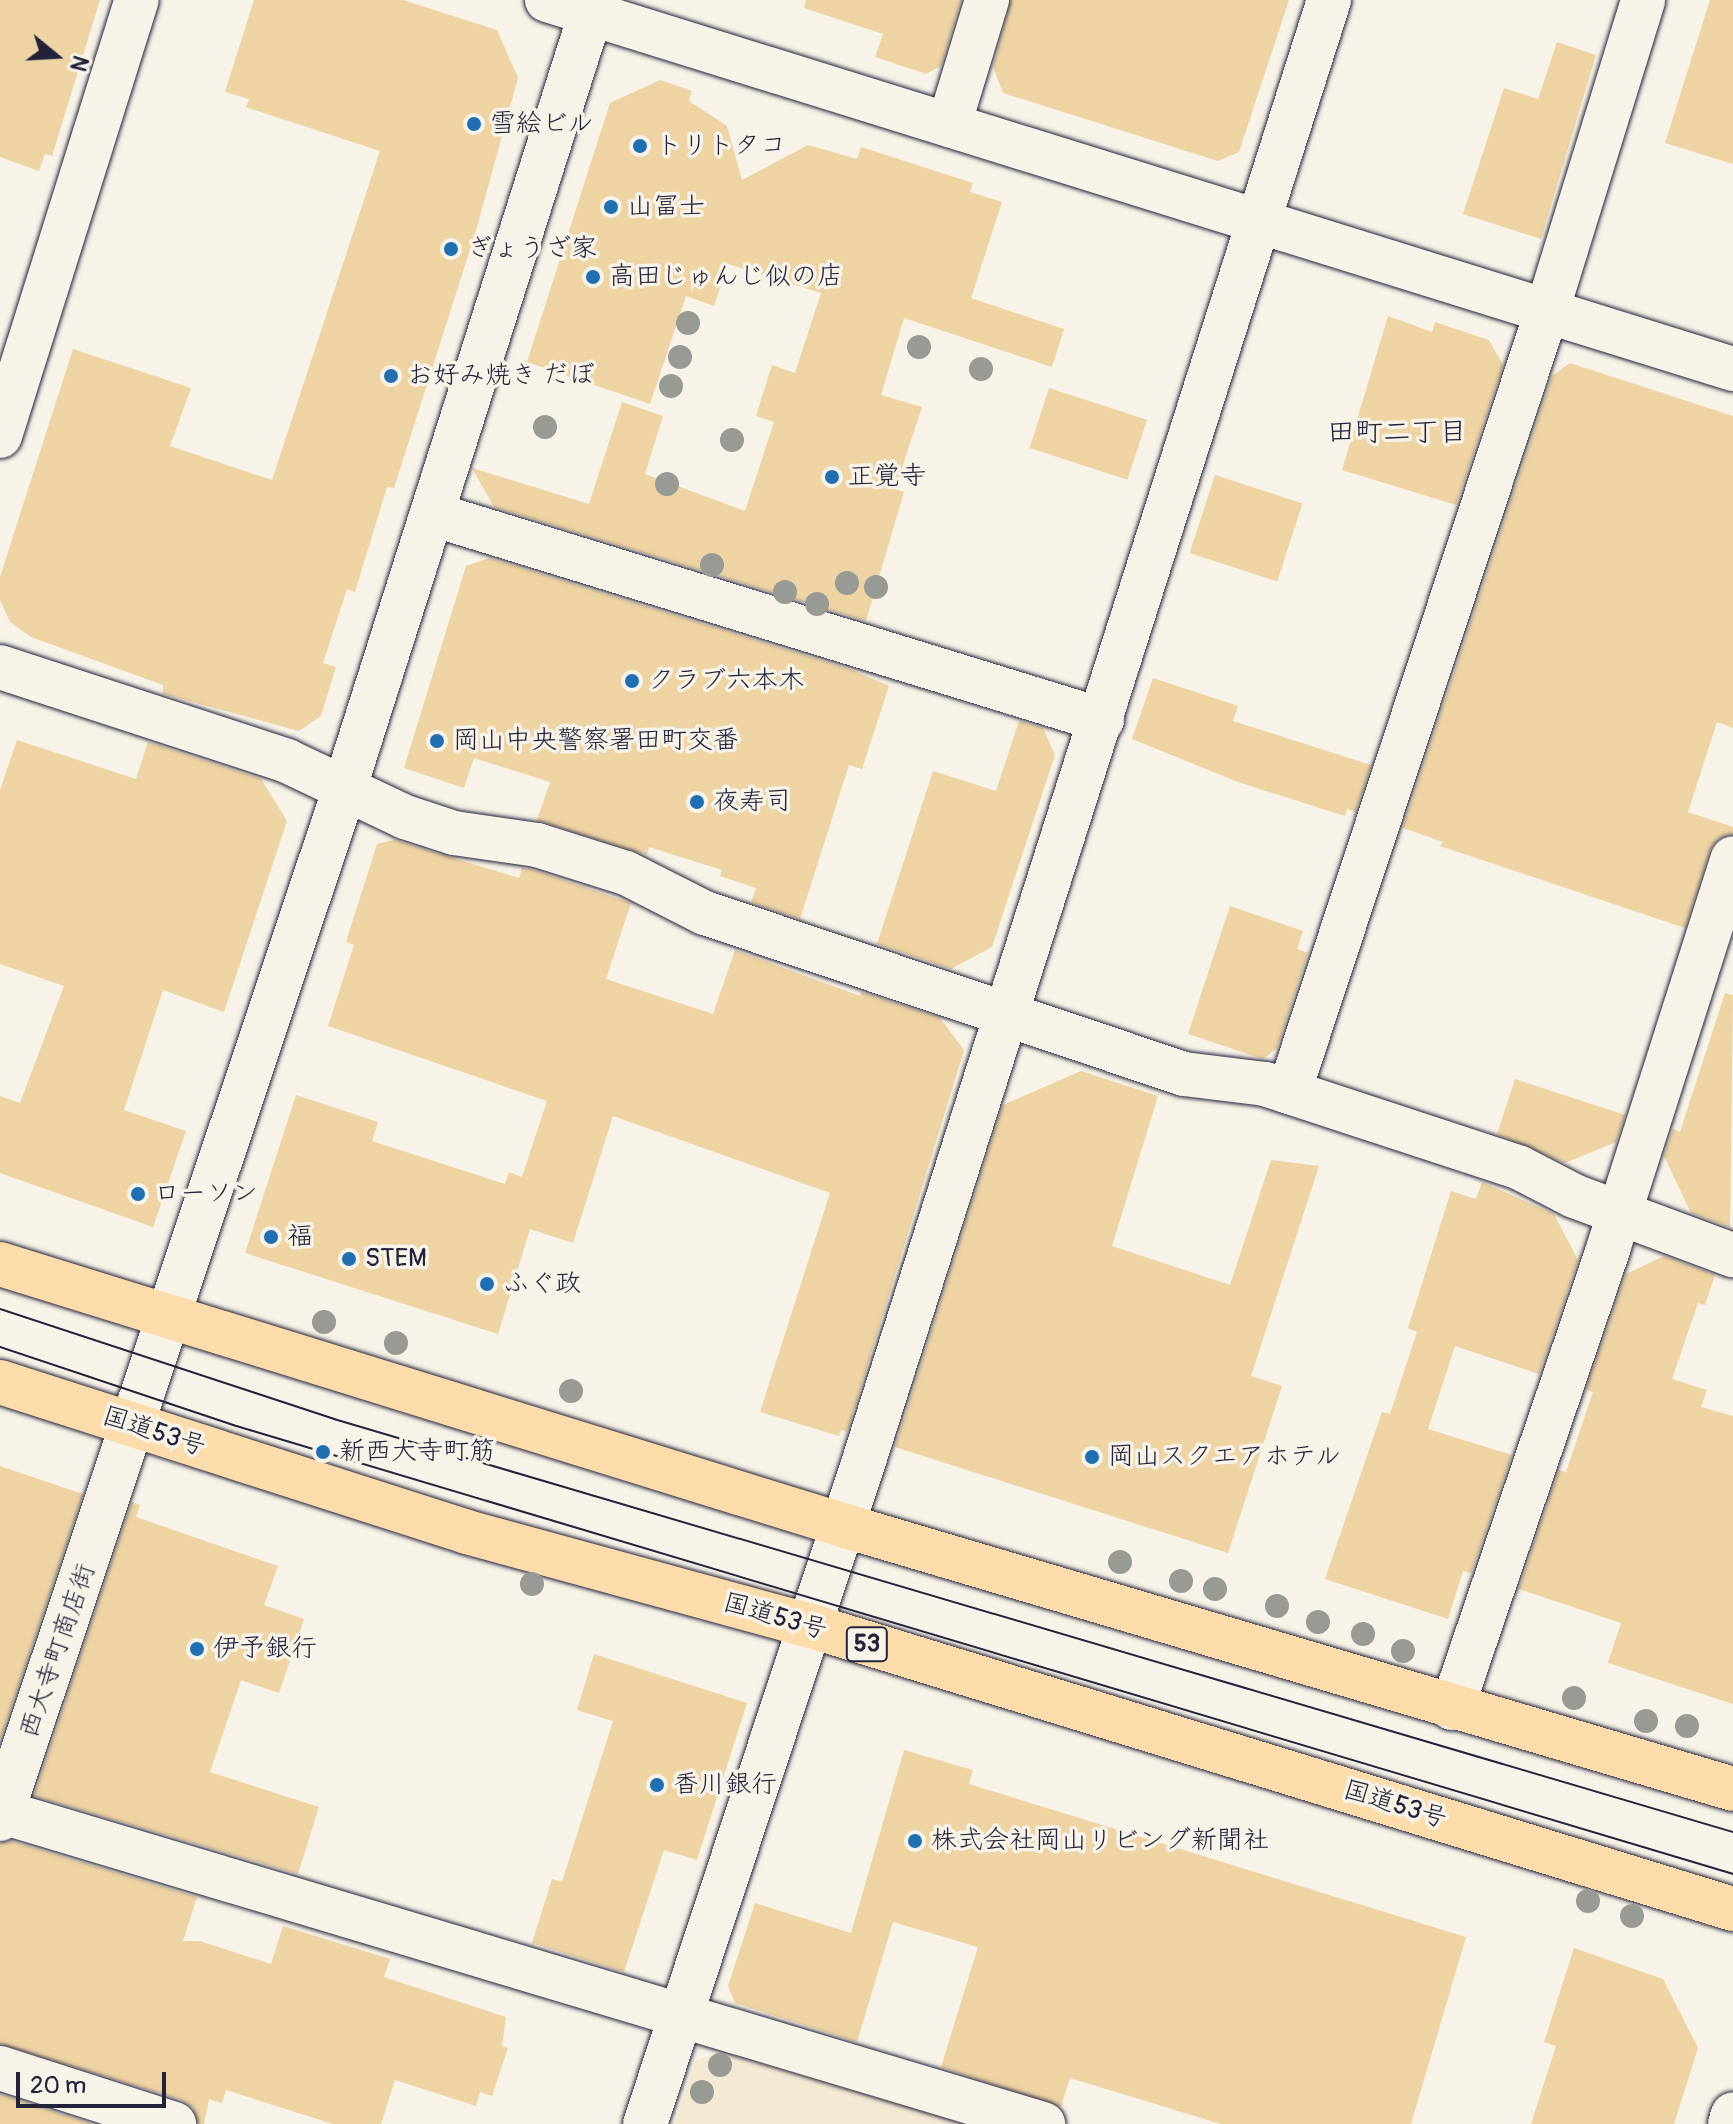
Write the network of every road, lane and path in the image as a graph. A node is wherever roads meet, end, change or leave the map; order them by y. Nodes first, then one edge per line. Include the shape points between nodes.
1 (137, 0) edge
2 (547, 0) edge
3 (987, 0) edge
4 (1329, 0) edge
5 (1643, 0) edge
6 (592, 7) edge
7 (949, 125) junction
8 (1261, 222) junction
9 (1547, 311) junction
10 (1733, 369) edge
11 (0, 436) edge
12 (432, 514) junction
13 (0, 667) edge
14 (1102, 720) junction
15 (345, 788) junction
16 (1733, 858) edge
17 (1007, 1013) junction
18 (1289, 1092) junction
19 (1620, 1214) junction
20 (1733, 1255) edge
21 (0, 1264) edge
22 (169, 1319) junction
23 (0, 1382) edge
24 (135, 1426) junction
25 (842, 1525) junction
26 (808, 1625) junction
27 (1452, 1708) junction
28 (1733, 1789) edge
29 (1, 1816) edge
30 (1733, 1909) edge
31 (680, 2017) junction
32 (0, 2068) edge
33 (1733, 2114) edge
34 (174, 2124) edge
35 (645, 2124) edge
36 (1043, 2124) edge
37 (1730, 2124) edge

1 - 11 street
2 - 6 street
3 - 7 street
4 - 8 street
5 - 9 street
6 - 7 street
6 - 12 street, 西大寺町商店街
7 - 8 street
8 - 9 street
8 - 14 street
9 - 10 street
9 - 18 street
12 - 14 street
12 - 15 street, 西大寺町商店街
13 - 15 street via 287,761
14 - 17 street
15 - 17 street via 454,833 537,845 626,873 705,913
15 - 22 street, 西大寺町商店街
16 - 19 street
17 - 18 street via 1184,1074
17 - 25 street
18 - 19 street via 1520,1168
19 - 20 street
19 - 27 street
21 - 22 highway
22 - 24 street, 西大寺町商店街
22 - 25 highway
23 - 24 highway, 国道53号 / 53
24 - 26 highway, 国道53号 / 53 via 467,1532
24 - 29 street, 西大寺町商店街
25 - 26 street
25 - 27 highway
26 - 30 highway, 国道53号 / 53
26 - 31 street
27 - 28 highway
29 - 31 street
31 - 35 street
31 - 36 street
32 - 34 street
33 - 37 street

